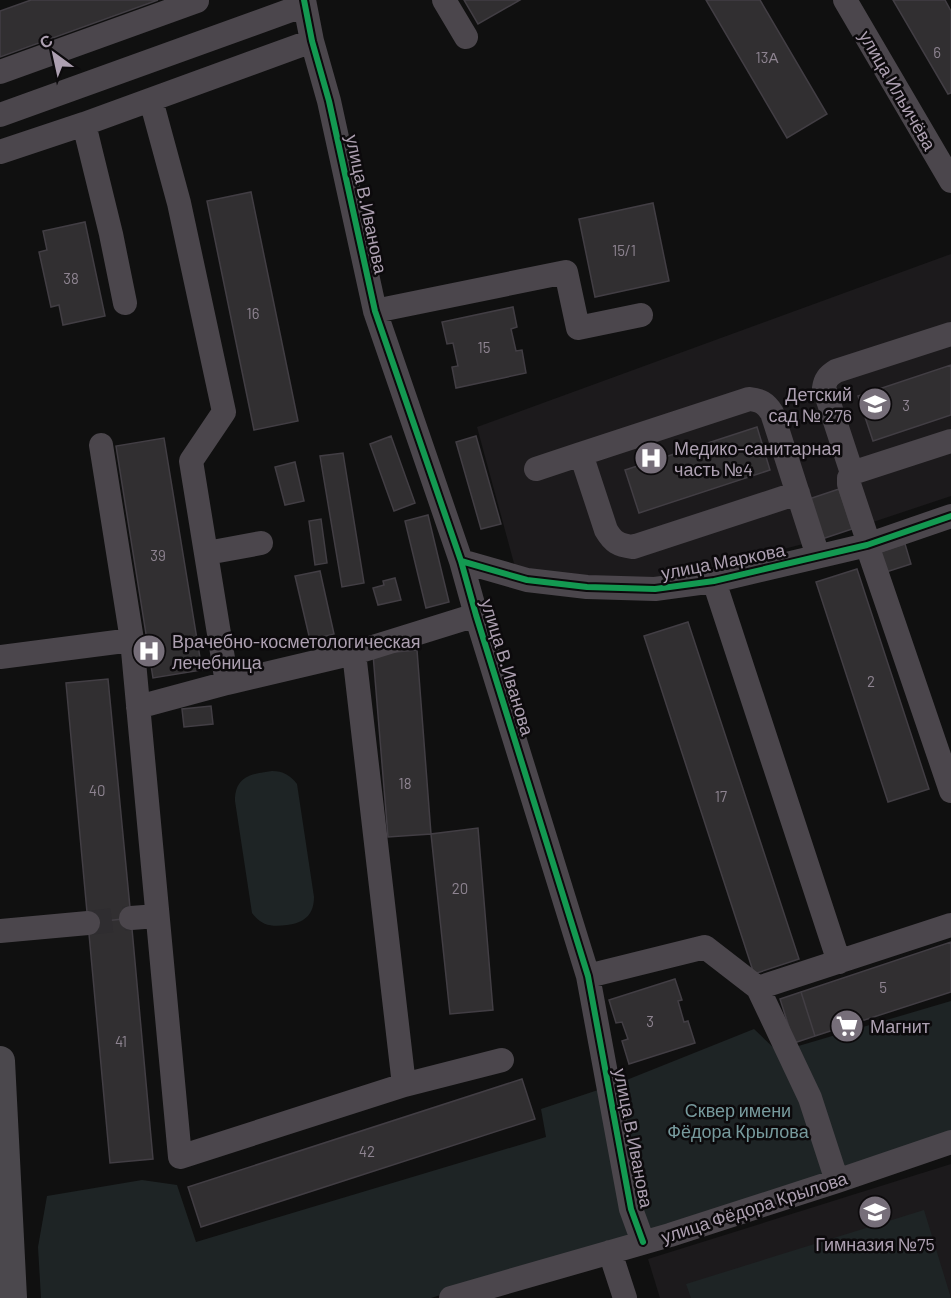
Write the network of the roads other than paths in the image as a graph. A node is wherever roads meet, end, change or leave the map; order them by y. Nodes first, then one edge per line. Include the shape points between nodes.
1 (196, 0) edge
2 (444, 0) edge
3 (845, 0) edge
4 (304, 2) edge
5 (229, 32) junction
6 (466, 37) dead end
7 (312, 41) junction
8 (242, 67) junction
9 (0, 72) edge
10 (151, 100) junction
11 (0, 115) edge
12 (84, 124) junction
13 (0, 152) edge
14 (951, 181) edge
15 (125, 303) dead end
16 (375, 311) junction
17 (641, 315) dead end
18 (951, 334) edge
19 (951, 441) edge
20 (100, 445) dead end
21 (581, 454) junction
22 (536, 469) dead end
23 (852, 473) junction
24 (798, 493) junction
25 (951, 516) edge
26 (261, 543) dead end
27 (868, 544) junction
28 (207, 553) junction
29 (818, 556) junction
30 (461, 561) junction
31 (714, 581) junction
32 (476, 615) junction
33 (132, 640) junction
34 (354, 653) junction
35 (0, 657) edge
36 (227, 683) junction
37 (138, 707) junction
38 (951, 791) edge
39 (157, 916) junction
40 (130, 918) tunnel mouth
41 (88, 923) tunnel mouth
42 (951, 925) edge
43 (0, 931) edge
44 (839, 962) junction
45 (588, 976) junction
46 (758, 988) junction
47 (502, 1060) dead end
48 (0, 1061) edge
49 (404, 1084) junction
50 (951, 1142) edge
51 (837, 1181) junction
52 (643, 1242) junction
53 (610, 1252) junction
54 (490, 1292) edge
55 (12, 1298) edge
56 (451, 1298) edge
57 (625, 1298) edge

1 - 9 street
2 - 6 street
3 - 14 street, улица Ильичёва
4 - 5 street
4 - 7 street, улица В.Иванова
5 - 8 street
5 - 11 street
7 - 8 street
7 - 16 street, улица В.Иванова
8 - 10 street
10 - 12 street
10 - 28 street via 179,203 224,412 192,461
12 - 13 street
12 - 15 street
16 - 17 street via 566,272 578,328
16 - 30 street, улица В.Иванова
18 - 23 street via 836,371 826,379 824,388
19 - 23 street
20 - 33 street
21 - 22 street
21 - 24 street via 606,530 623,546 633,547
21 - 24 street via 749,399 756,400 767,405 771,413
23 - 27 street via 849,484
24 - 29 street
25 - 27 street, улица Маркова
26 - 28 street
27 - 29 street, улица Маркова
27 - 38 street
28 - 36 street
29 - 31 street, улица Маркова
30 - 31 street, улица Маркова via 527,580 587,587 655,589
30 - 32 street, улица В.Иванова
31 - 44 street
32 - 34 street
32 - 45 street, улица В.Иванова
33 - 35 street
33 - 37 street
34 - 36 street
34 - 49 street
36 - 37 street
37 - 39 street
39 - 40 street
39 - 49 street via 180,1157
41 - 43 street
42 - 44 street
44 - 46 street
45 - 46 street via 705,947
45 - 52 street, улица В.Иванова via 631,1209
46 - 51 street via 810,1098
47 - 49 street
48 - 55 main road
50 - 51 street, улица Фёдора Крылова
51 - 52 street, улица Фёдора Крылова
52 - 53 street, улица Фёдора Крылова
53 - 54 street, улица Фёдора Крылова
53 - 57 street
54 - 56 street, улица Фёдора Крылова

